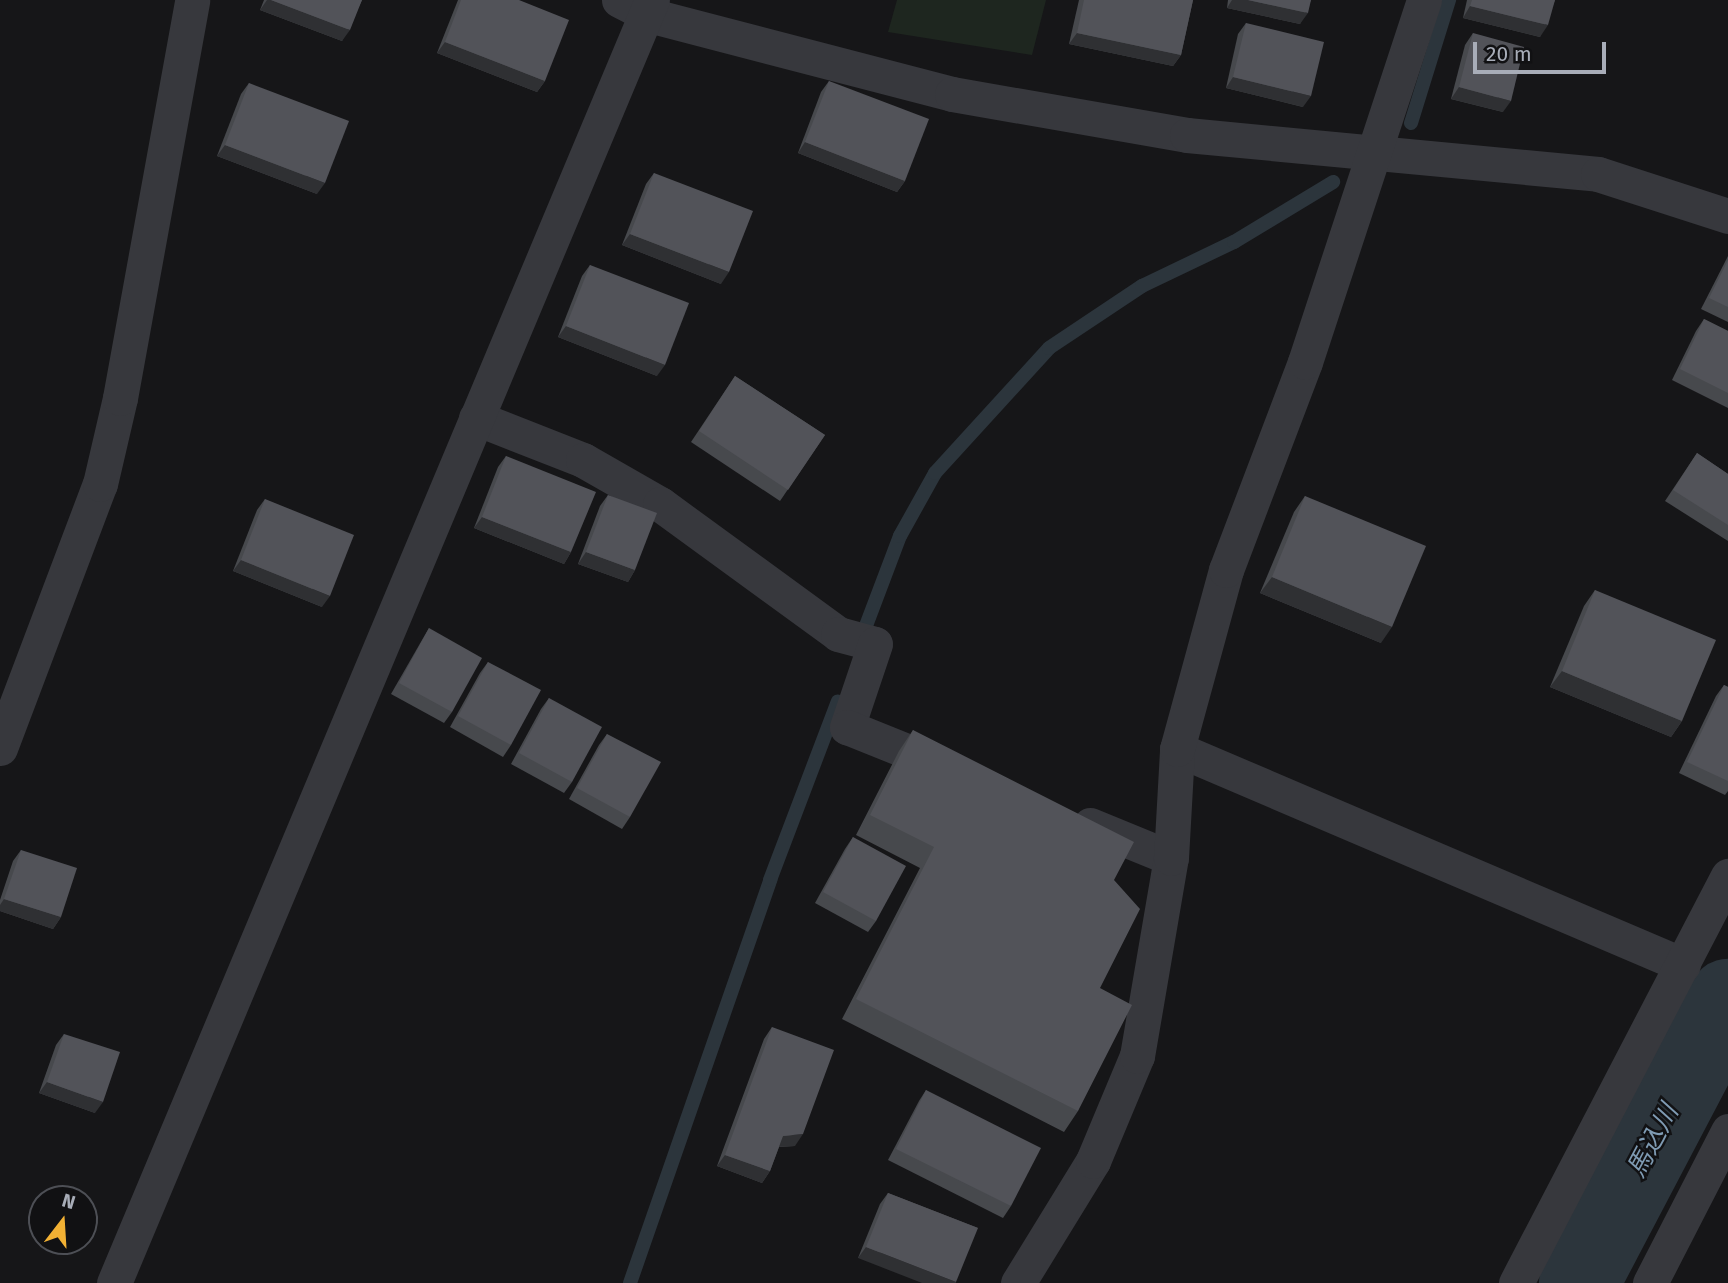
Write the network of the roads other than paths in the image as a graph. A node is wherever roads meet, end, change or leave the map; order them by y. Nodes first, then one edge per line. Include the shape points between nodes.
1 (192, 0) edge
2 (1424, 0) edge
3 (640, 5) edge
4 (1376, 150) junction
5 (1728, 216) edge
6 (476, 418) junction
7 (0, 748) edge
8 (1177, 749) junction
9 (976, 779) edge
10 (1054, 811) edge
11 (1171, 858) junction
12 (1728, 876) edge
13 (1683, 965) junction
14 (1728, 1131) edge
15 (114, 1283) edge
16 (1018, 1283) edge
17 (1516, 1283) edge
18 (1650, 1283) edge

1 - 7 street via 120,398 100,484
2 - 4 street
3 - 4 street via 952,94 1187,135
3 - 6 street
4 - 5 street via 1598,174
4 - 8 street via 1306,362 1226,570
6 - 9 street via 583,460 660,504 838,635 875,644 847,727
6 - 15 street
8 - 11 street
8 - 13 street
10 - 11 street
11 - 16 street via 1138,1056 1093,1161
12 - 13 street
13 - 17 street
14 - 18 street

